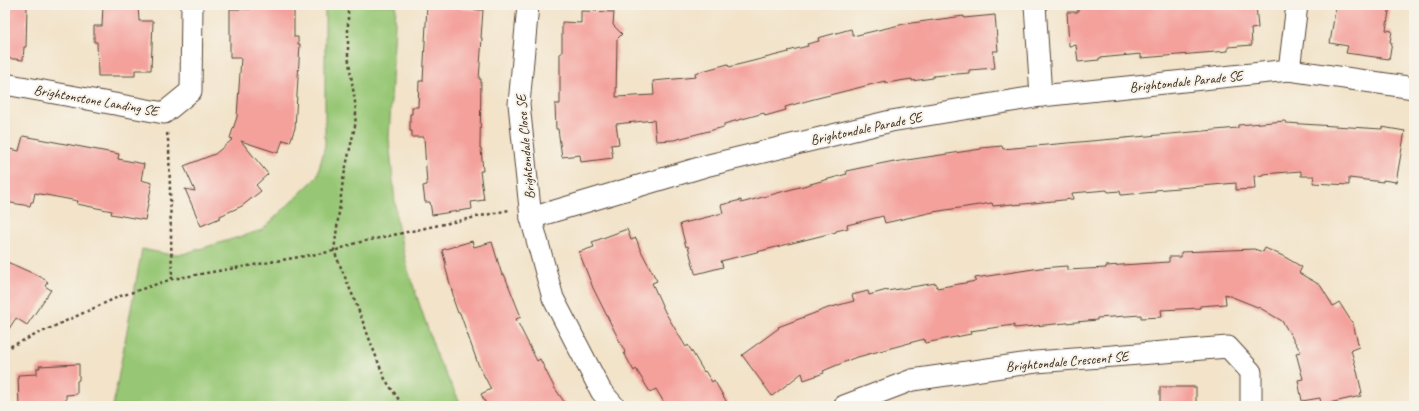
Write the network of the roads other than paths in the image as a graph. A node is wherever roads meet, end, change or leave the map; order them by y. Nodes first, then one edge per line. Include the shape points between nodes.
1 (192, 5) edge
2 (528, 5) edge
3 (1035, 5) edge
4 (1297, 5) edge
5 (1289, 70) junction
6 (5, 84) edge
7 (1414, 88) edge
8 (1041, 96) junction
9 (531, 218) junction
10 (614, 406) edge
11 (844, 406) edge
12 (1251, 406) edge

1 - 6 street, Brightonstone Landing SE via 191,91 164,113
2 - 9 street, Brightondale Close SE via 519,104
3 - 8 street
4 - 5 street
5 - 7 street, Brightondale Parade SE
5 - 8 street, Brightondale Parade SE
8 - 9 street, Brightondale Parade SE via 883,123 709,165
9 - 10 street via 553,298 601,392
11 - 12 street, Brightondale Crescent SE via 912,380 1036,362 1228,347 1251,372

